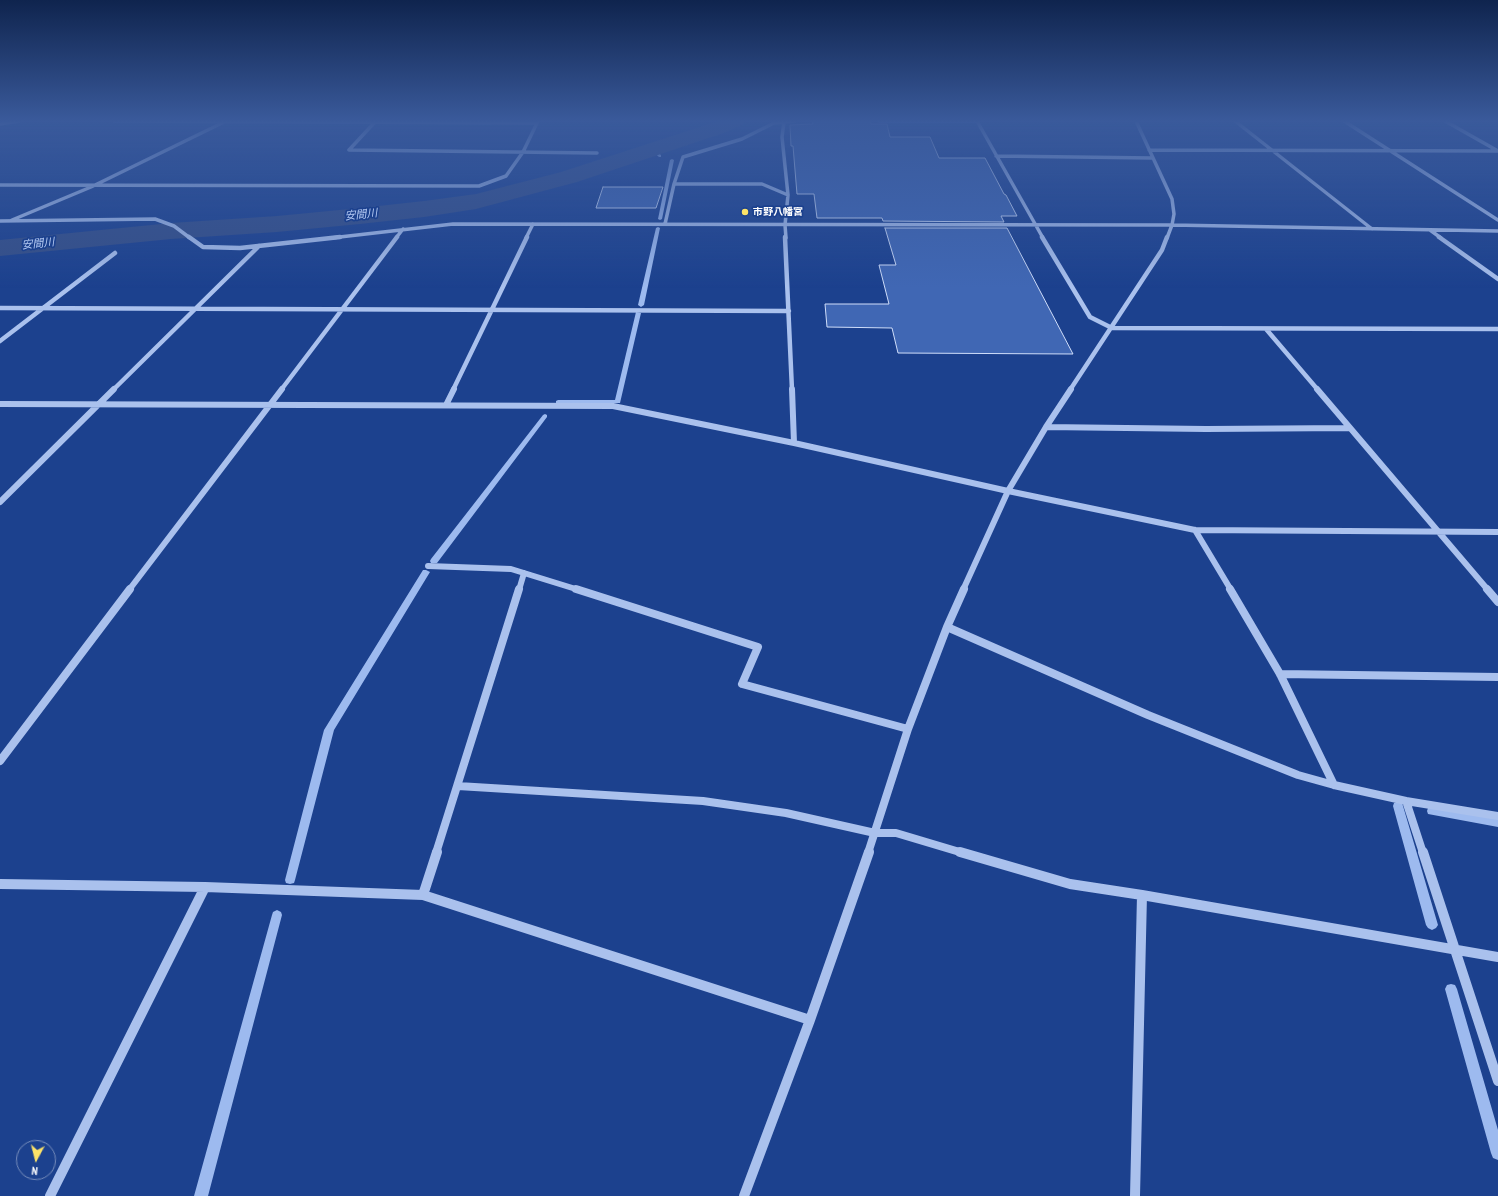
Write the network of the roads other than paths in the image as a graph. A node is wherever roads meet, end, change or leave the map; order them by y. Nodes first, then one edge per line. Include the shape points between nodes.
1 (110, 177) edge
2 (504, 177) edge
3 (676, 177) edge
4 (786, 177) edge
5 (1008, 177) edge
6 (1162, 177) edge
7 (1306, 177) edge
8 (1430, 177) edge
9 (674, 184) junction
10 (0, 185) edge
11 (91, 186) junction
12 (788, 195) junction
13 (1498, 220) edge
14 (7, 221) junction
15 (0, 223) edge
16 (533, 224) junction
17 (665, 224) junction
18 (785, 225) junction
19 (1035, 225) junction
20 (1172, 225) junction
21 (403, 229) junction
22 (1372, 230) junction
23 (1430, 230) junction
24 (1498, 231) edge
25 (259, 246) junction
26 (115, 253) dead end
27 (1498, 279) edge
28 (0, 308) edge
29 (42, 308) junction
30 (196, 308) junction
31 (342, 309) junction
32 (492, 309) junction
33 (789, 311) junction
34 (1112, 328) junction
35 (1266, 329) junction
36 (1498, 329) edge
37 (0, 341) edge
38 (101, 403) junction
39 (0, 404) edge
40 (271, 404) junction
41 (446, 404) junction
42 (1046, 427) junction
43 (1350, 428) junction
44 (794, 443) junction
45 (1008, 491) junction
46 (0, 502) edge
47 (1195, 530) junction
48 (1438, 531) junction
49 (1498, 532) edge
50 (428, 566) dead end
51 (524, 573) junction
52 (1498, 602) edge
53 (947, 627) junction
54 (1280, 674) junction
55 (1498, 677) edge
56 (908, 729) junction
57 (0, 761) edge
58 (1334, 785) junction
59 (458, 786) junction
60 (1406, 801) junction
61 (1498, 816) edge
62 (875, 833) junction
63 (0, 884) edge
64 (205, 887) junction
65 (423, 895) junction
66 (1142, 895) junction
67 (1454, 948) junction
68 (1498, 957) edge
69 (810, 1020) junction
70 (1498, 1081) edge
71 (50, 1196) edge
72 (744, 1196) edge
73 (1135, 1196) edge

1 - 11 street
2 - 11 street via 479,186
3 - 9 street
4 - 12 street
5 - 19 street
6 - 20 street via 1172,199
7 - 22 street
8 - 13 street
9 - 12 street via 762,184
9 - 17 street
10 - 11 street
11 - 14 street
12 - 18 street
14 - 15 street
14 - 25 street via 155,219 174,226 203,246
16 - 17 street
16 - 21 street via 453,224
16 - 32 street
17 - 18 street
18 - 19 street
18 - 33 street
19 - 20 street
19 - 34 street via 1090,317
20 - 22 street
20 - 34 street via 1162,250
21 - 25 street
21 - 31 street
22 - 23 street
23 - 24 street
23 - 27 street
25 - 30 street
26 - 29 street
28 - 29 street
29 - 30 street
29 - 37 street
30 - 31 street
30 - 38 street
31 - 32 street
31 - 40 street
32 - 33 street
32 - 41 street
33 - 44 street
34 - 35 street
34 - 42 street
35 - 36 street
35 - 43 street
38 - 39 street
38 - 40 street
38 - 46 street
40 - 41 street
40 - 57 street
41 - 44 street via 613,406
42 - 43 street
42 - 45 street
43 - 48 street
44 - 45 street
45 - 47 street
45 - 53 street
47 - 48 street
47 - 54 street
48 - 49 street
48 - 52 street
50 - 51 street via 511,569
51 - 56 street via 758,647 742,684
51 - 59 street
53 - 56 street
53 - 58 street via 1148,715 1298,775
54 - 55 street
54 - 58 street
56 - 62 street
58 - 60 street
59 - 62 street via 703,801 786,813
59 - 65 street
60 - 61 street
60 - 67 street
62 - 66 street via 896,833 1070,884
62 - 69 street
63 - 64 street
64 - 65 street
64 - 71 street
65 - 69 street
66 - 67 street
66 - 73 street
67 - 68 street
67 - 70 street
69 - 72 street

